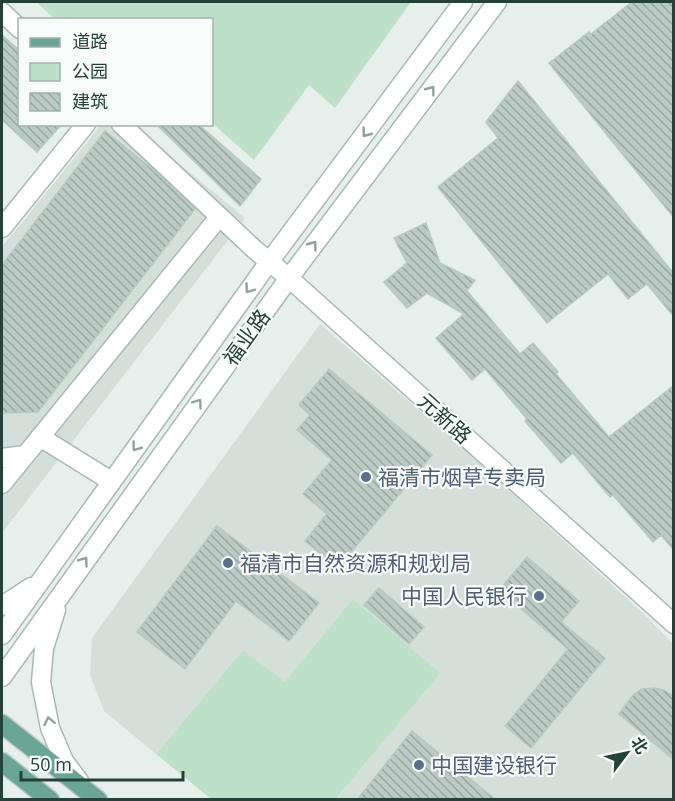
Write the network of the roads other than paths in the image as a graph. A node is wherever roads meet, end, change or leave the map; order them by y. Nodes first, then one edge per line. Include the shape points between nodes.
1 (463, 2) edge
2 (497, 2) edge
3 (2, 12) edge
4 (18, 27) edge
5 (84, 126) edge
6 (123, 126) edge
7 (219, 217) junction
8 (2, 228) edge
9 (269, 262) junction
10 (289, 278) junction
11 (40, 437) junction
12 (26, 455) junction
13 (2, 458) edge
14 (111, 481) junction
15 (2, 484) edge
16 (40, 581) junction
17 (60, 594) junction
18 (2, 606) edge
19 (674, 624) edge
20 (2, 634) edge
21 (2, 677) edge
22 (2, 724) edge
23 (2, 762) edge
24 (92, 795) edge
25 (50, 800) edge

1 -> 9 street, 福业路
10 -> 2 street, 福业路
3 - 4 street
5 - 8 street
6 - 7 street, 元新路
7 - 9 street, 元新路
7 - 11 street
9 - 10 street, 元新路
9 -> 14 street, 福业路
17 -> 10 street, 福业路
10 - 19 street, 元新路
11 - 12 street
11 - 14 street
12 - 13 street
12 - 15 street
14 - 16 street, 福业路
16 - 18 street
16 - 20 street, 福业路
17 - 21 street, 福业路
24 -> 17 street via 64,761 50,728 41,682 44,648
22 - 24 main road
23 - 25 main road

